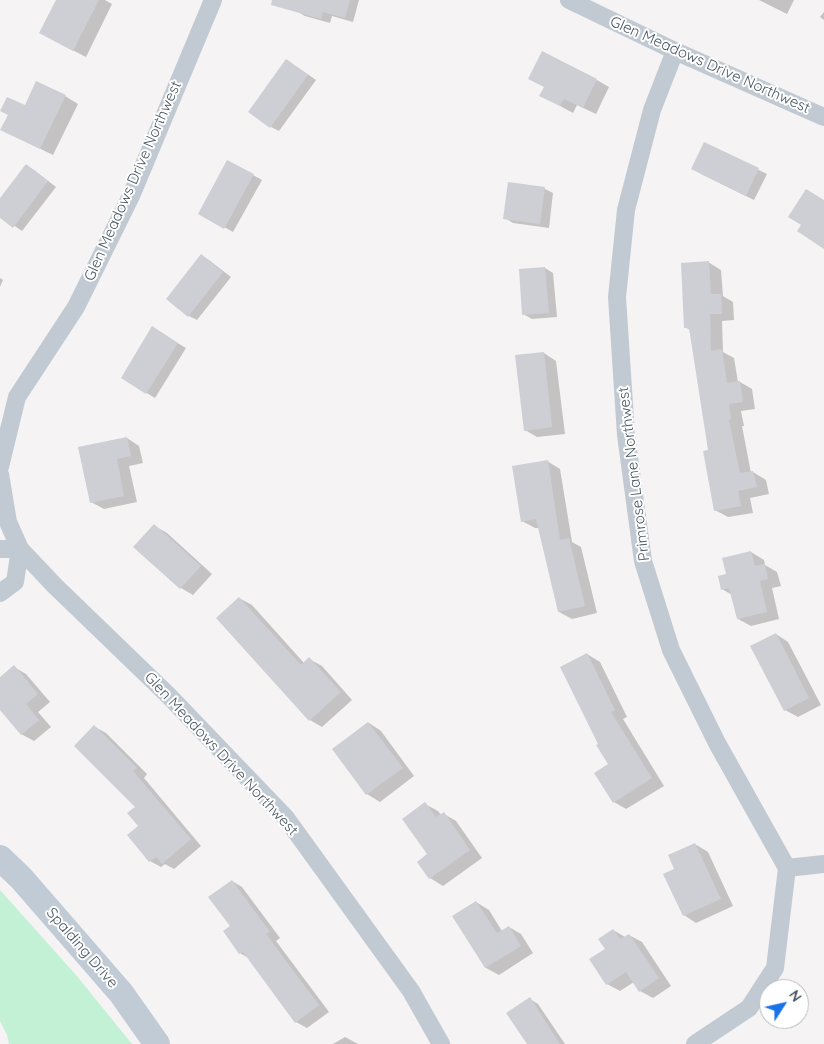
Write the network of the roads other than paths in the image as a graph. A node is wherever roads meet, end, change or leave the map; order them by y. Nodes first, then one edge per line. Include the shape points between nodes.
1 (213, 0) edge
2 (569, 0) edge
3 (675, 51) junction
4 (824, 117) edge
5 (0, 467) edge
6 (0, 474) edge
7 (0, 548) edge
8 (20, 549) junction
9 (0, 593) edge
10 (0, 858) edge
11 (824, 864) edge
12 (787, 868) junction
13 (157, 1044) edge
14 (441, 1044) edge
15 (695, 1044) edge

1 - 5 street, Glen Meadows Drive Northwest via 131,196 76,307 17,397
2 - 3 street, Glen Meadows Drive Northwest
3 - 4 street, Glen Meadows Drive Northwest
3 - 12 street, Primrose Lane Northwest via 652,110 626,210 617,297 626,435 643,561 671,650 717,743
6 - 8 street, Glen Meadows Drive Northwest via 8,522
7 - 8 street
8 - 9 street via 15,582
8 - 14 street, Glen Meadows Drive Northwest via 169,696 286,818 411,991
10 - 13 main road, Spalding Drive via 121,993
11 - 12 street
12 - 15 street via 775,968 749,1008

